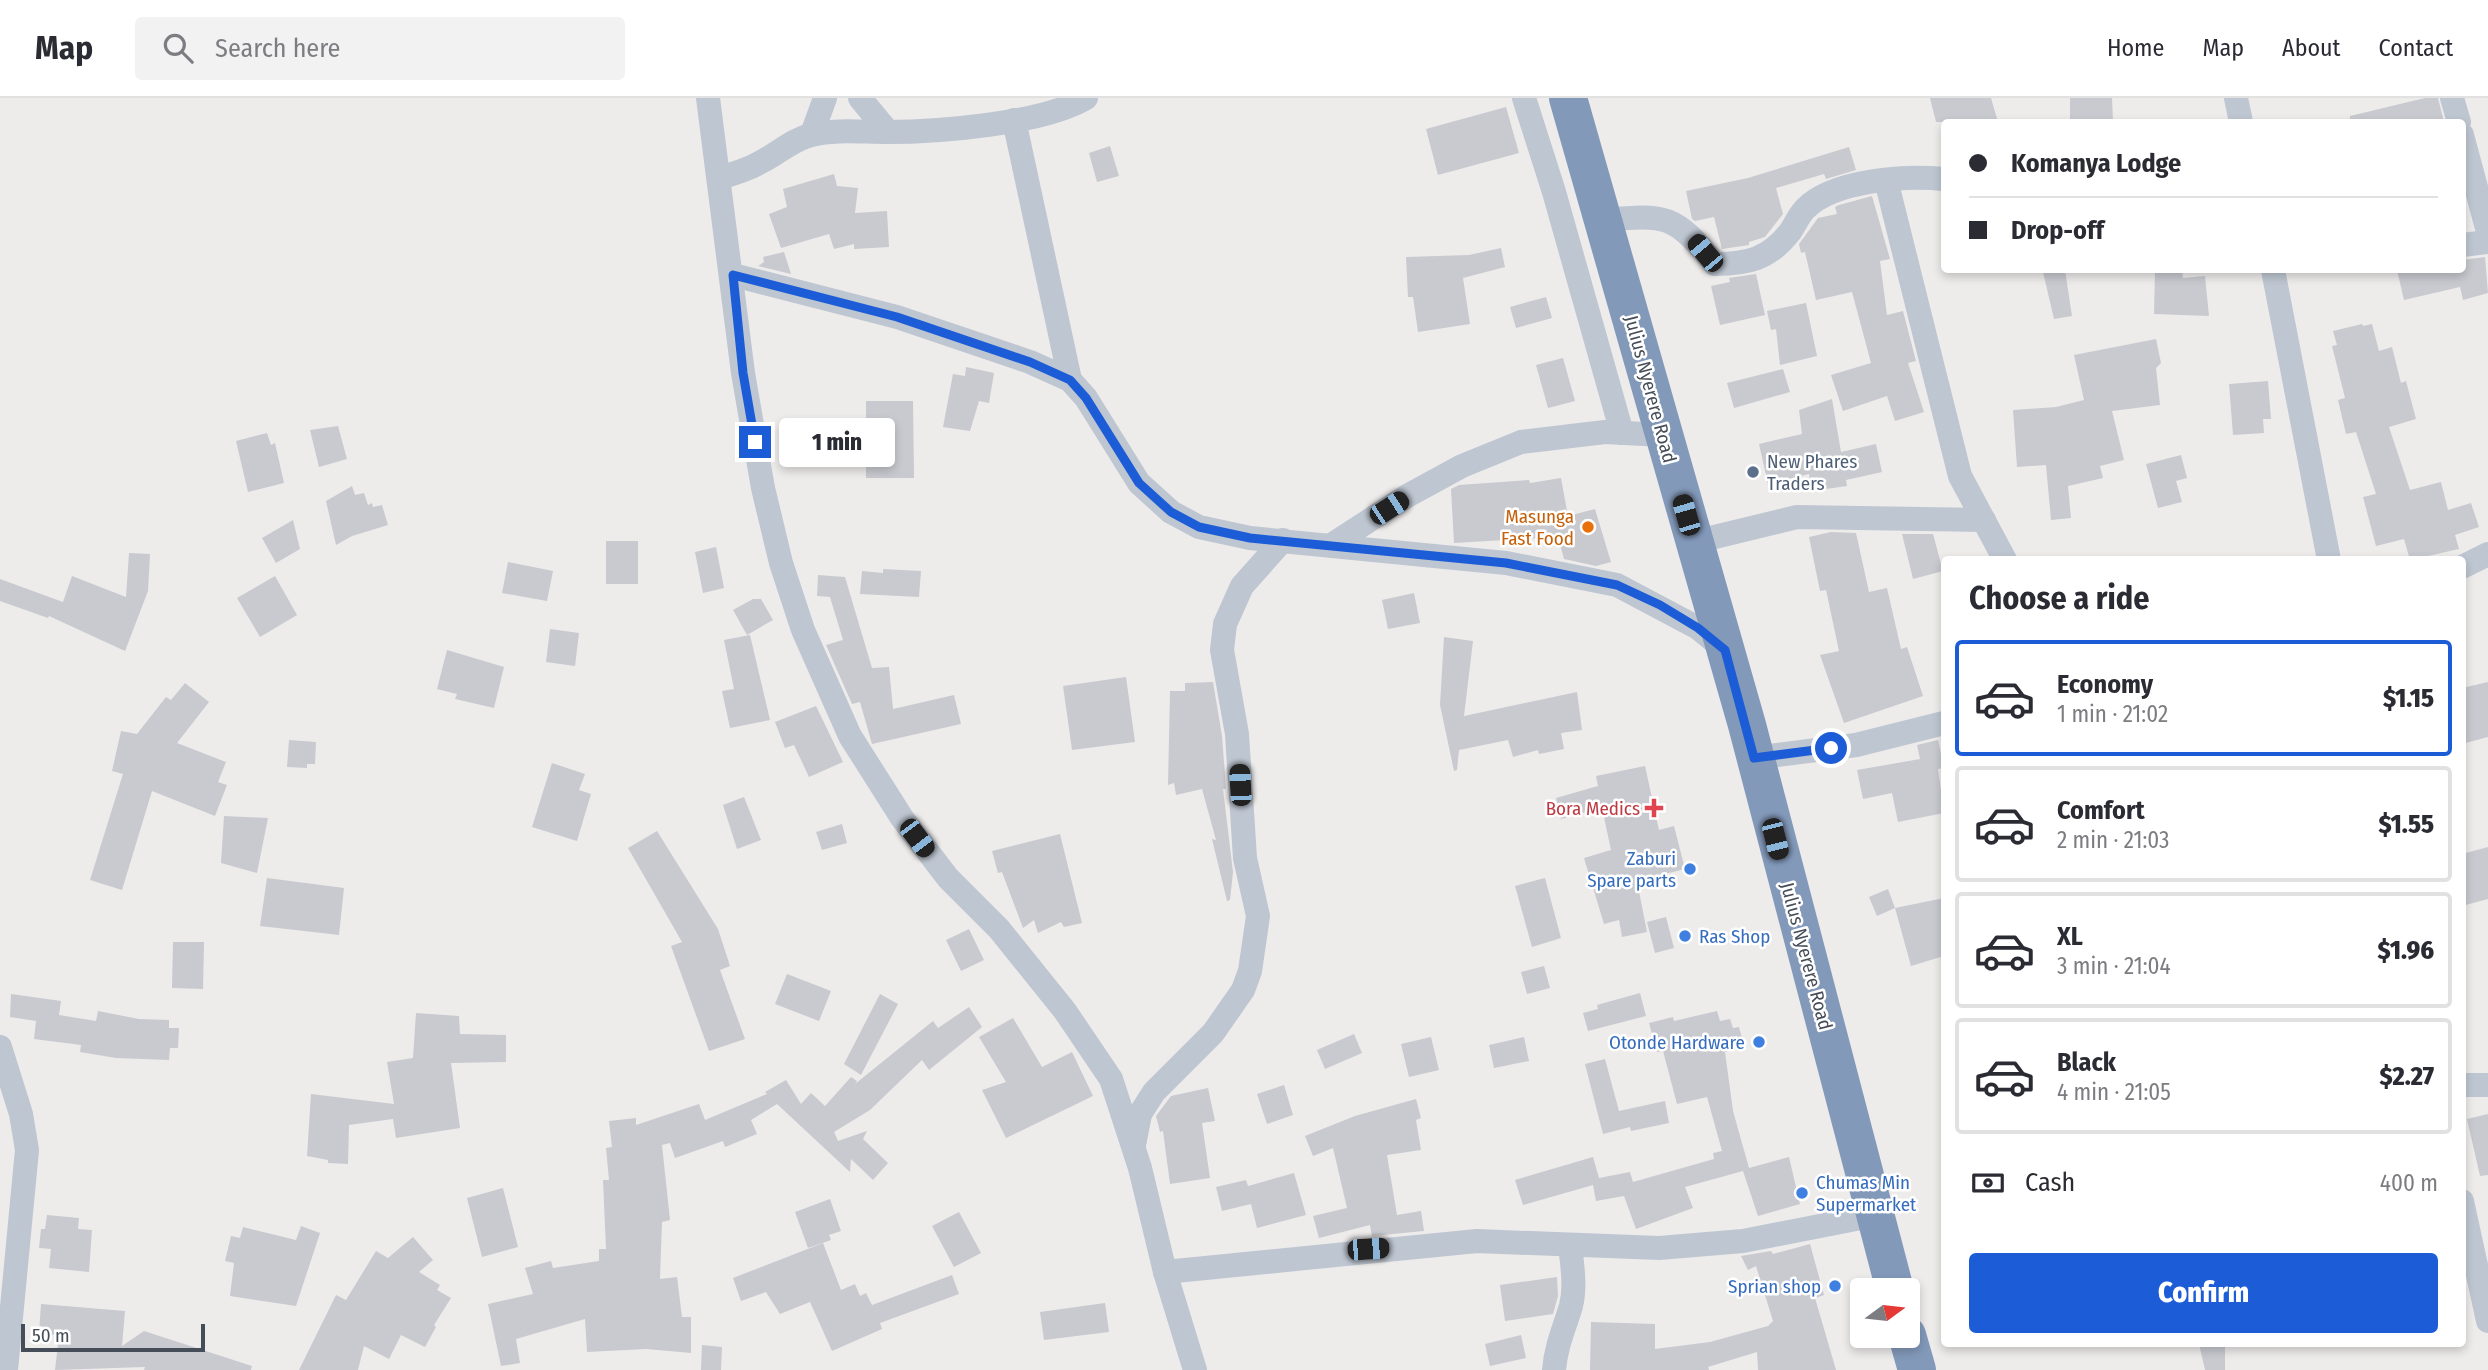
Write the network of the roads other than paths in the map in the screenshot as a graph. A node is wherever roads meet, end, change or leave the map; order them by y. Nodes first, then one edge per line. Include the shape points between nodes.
1 (708, 98) edge
2 (825, 98) edge
3 (860, 98) edge
4 (1086, 98) edge
5 (1524, 98) edge
6 (1568, 98) edge
7 (2236, 98) edge
8 (2452, 98) edge
9 (2240, 119) edge
10 (2458, 119) edge
11 (1014, 120) junction
12 (888, 132) junction
13 (812, 134) junction
14 (2466, 150) edge
15 (719, 177) junction
16 (1941, 179) edge
17 (1886, 180) junction
18 (1604, 220) junction
19 (2488, 230) edge
20 (2488, 242) edge
21 (2466, 245) edge
22 (2274, 273) edge
23 (733, 275) junction
24 (1070, 380) junction
25 (1622, 433) junction
26 (1663, 435) junction
27 (1984, 520) junction
28 (1283, 540) junction
29 (1694, 542) junction
30 (1334, 544) junction
31 (2488, 554) edge
32 (2003, 556) edge
33 (2328, 556) edge
34 (2466, 564) edge
35 (1725, 650) junction
36 (1941, 724) edge
37 (1754, 758) junction
38 (0, 1047) edge
39 (2466, 1085) edge
40 (2488, 1085) edge
41 (1133, 1149) junction
42 (1876, 1216) junction
43 (2466, 1219) edge
44 (1570, 1245) junction
45 (1165, 1272) junction
46 (1892, 1278) edge
47 (2488, 1321) edge
48 (1911, 1348) edge
49 (6, 1370) edge
50 (1195, 1370) edge
51 (1554, 1370) edge
52 (1917, 1370) edge

1 - 15 street
2 - 13 street
3 - 12 street
4 - 11 street via 1042,116
5 - 25 street
6 - 18 highway, Julius Nyerere Road
7 - 9 street
8 - 10 street
11 - 12 street
11 - 24 street
12 - 13 street
13 - 15 street via 761,162
14 - 19 street
15 - 23 street
16 - 17 street
17 - 18 street via 1851,185 1805,208 1772,253 1756,261 1715,264 1674,222 1651,216
17 - 27 street via 1960,476
18 - 26 highway, Julius Nyerere Road
20 - 21 street
22 - 33 street
23 - 24 street via 897,317
23 - 41 street via 743,373 781,563 803,630 850,736 901,818 1065,1011 1111,1079
24 - 28 street via 1139,483 1171,512 1199,527
25 - 26 street
25 - 30 street via 1521,442 1407,495
26 - 29 highway, Julius Nyerere Road
27 - 29 street via 1797,517
27 - 32 street
28 - 30 street
28 - 41 street via 1242,586 1225,624 1222,650 1237,734 1245,858 1258,916 1250,971 1243,990 1213,1033 1154,1092 1140,1114
29 - 35 highway, Julius Nyerere Road
30 - 35 street via 1506,563 1617,585 1660,605
31 - 34 street
35 - 37 highway, Julius Nyerere Road
36 - 37 street via 1856,745
37 - 42 highway, Julius Nyerere Road
38 - 49 street via 27,1150
39 - 40 street
41 - 45 street
42 - 44 street via 1743,1241 1659,1248
42 - 46 highway, Julius Nyerere Road
43 - 47 street
44 - 45 street via 1477,1241
44 - 51 street via 1571,1306 1556,1345
45 - 50 street
48 - 52 highway

